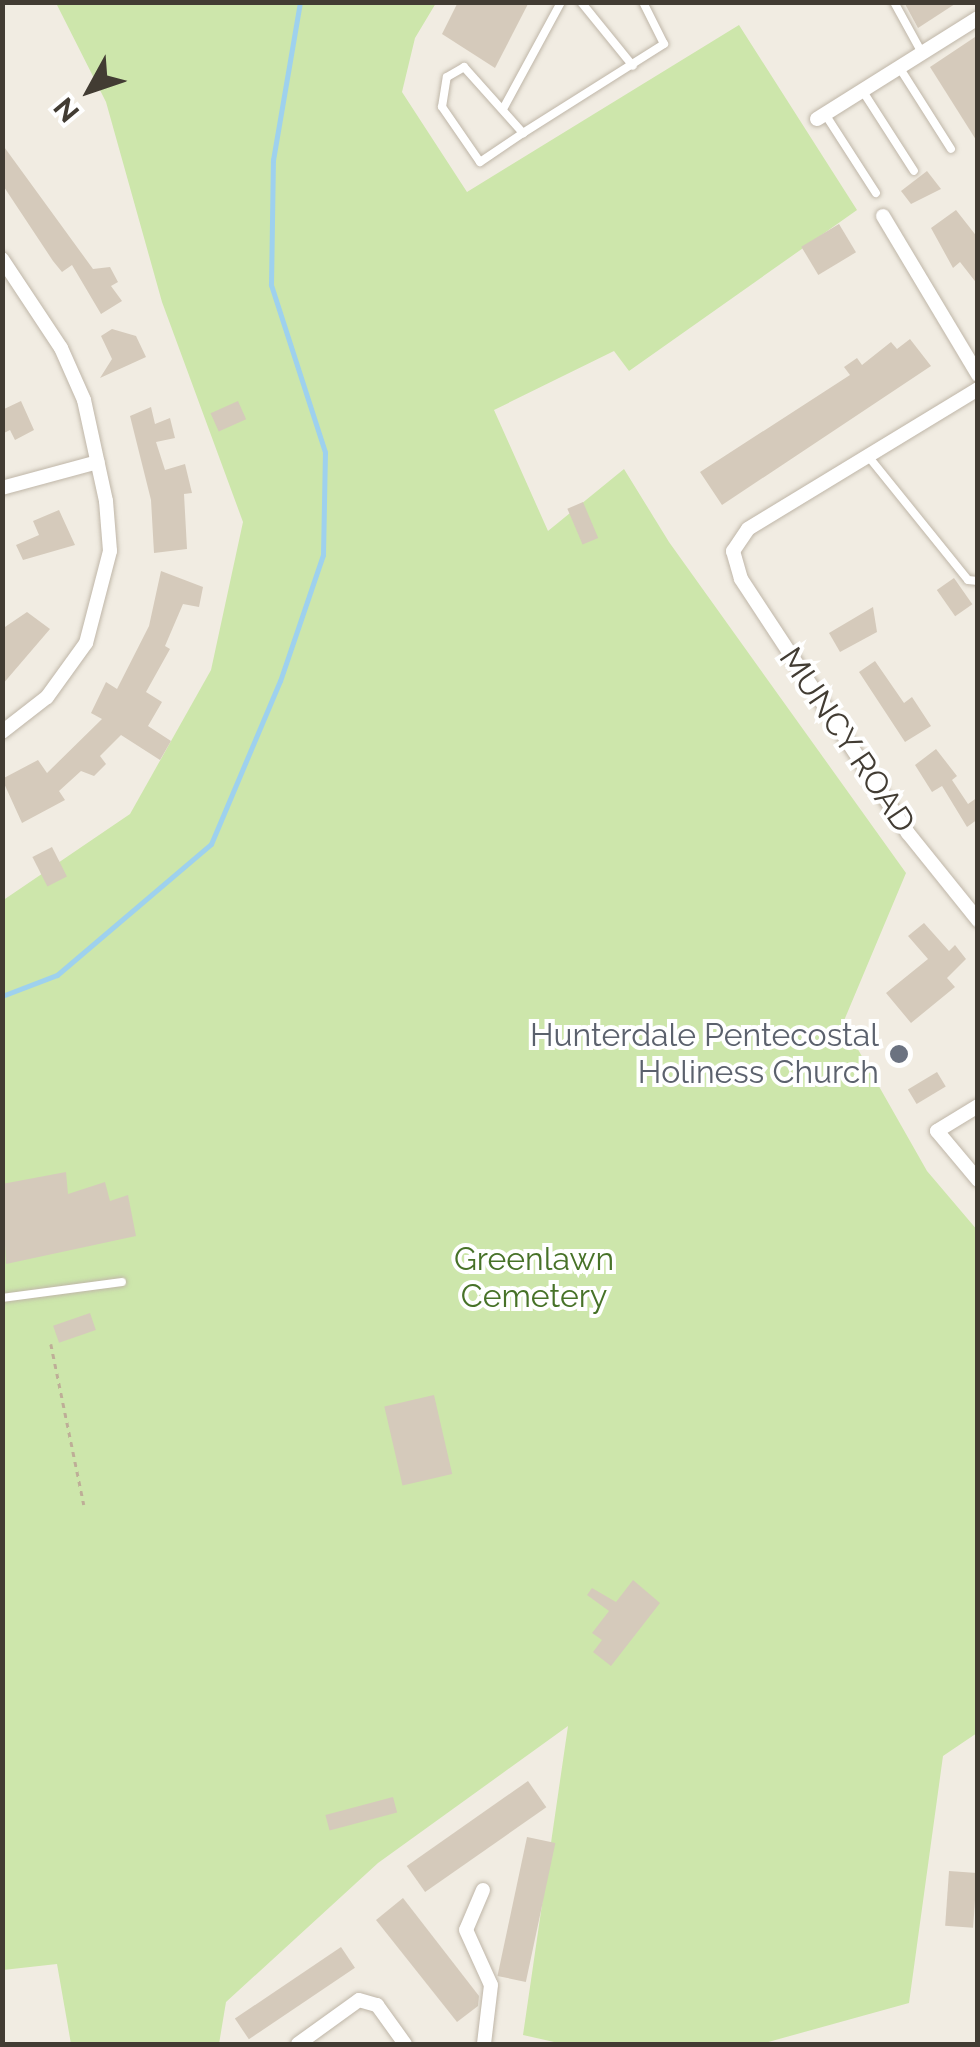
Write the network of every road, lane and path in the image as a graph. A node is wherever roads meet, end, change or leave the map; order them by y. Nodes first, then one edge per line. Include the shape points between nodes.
1 (562, 2) edge
2 (580, 2) edge
3 (643, 2) edge
4 (894, 2) edge
5 (978, 18) edge
6 (922, 52) junction
7 (632, 66) junction
8 (899, 66) junction
9 (862, 90) junction
10 (504, 110) junction
11 (821, 116) joint
12 (523, 133) junction
13 (951, 150) dead end
14 (914, 171) dead end
15 (876, 193) dead end
16 (883, 216) dead end
17 (2, 259) edge
18 (978, 374) edge
19 (978, 389) edge
20 (868, 456) junction
21 (98, 462) junction
22 (2, 488) edge
23 (978, 581) edge
24 (2, 732) edge
25 (978, 920) edge
26 (978, 1106) edge
27 (978, 1180) edge
28 (122, 1282) dead end
29 (2, 1298) edge
30 (51, 1344) dead end
31 (84, 1504) dead end
32 (482, 1890) dead end
33 (298, 2044) edge
34 (405, 2044) edge
35 (484, 2044) edge

1 - 10 lane
2 - 7 lane
3 - 7 lane via 664,44
4 - 6 lane
5 - 6 street
6 - 8 street
7 - 12 lane
8 - 9 street
8 - 13 lane
9 - 11 street
9 - 14 lane
10 - 12 lane
10 - 12 lane via 464,67 448,76 442,107 480,162
11 - 15 lane
16 - 18 street
17 - 21 street via 61,348 84,400
19 - 20 street
20 - 23 lane via 968,580
20 - 25 street, MUNCY ROAD via 748,529 732,551 741,579 908,833
21 - 22 street
21 - 24 street via 110,551 99,612 66,673
26 - 27 street via 937,1131
28 - 29 lane
30 - 31 path
32 - 35 street via 466,1930 491,1985
33 - 34 street via 359,2000 377,2005

